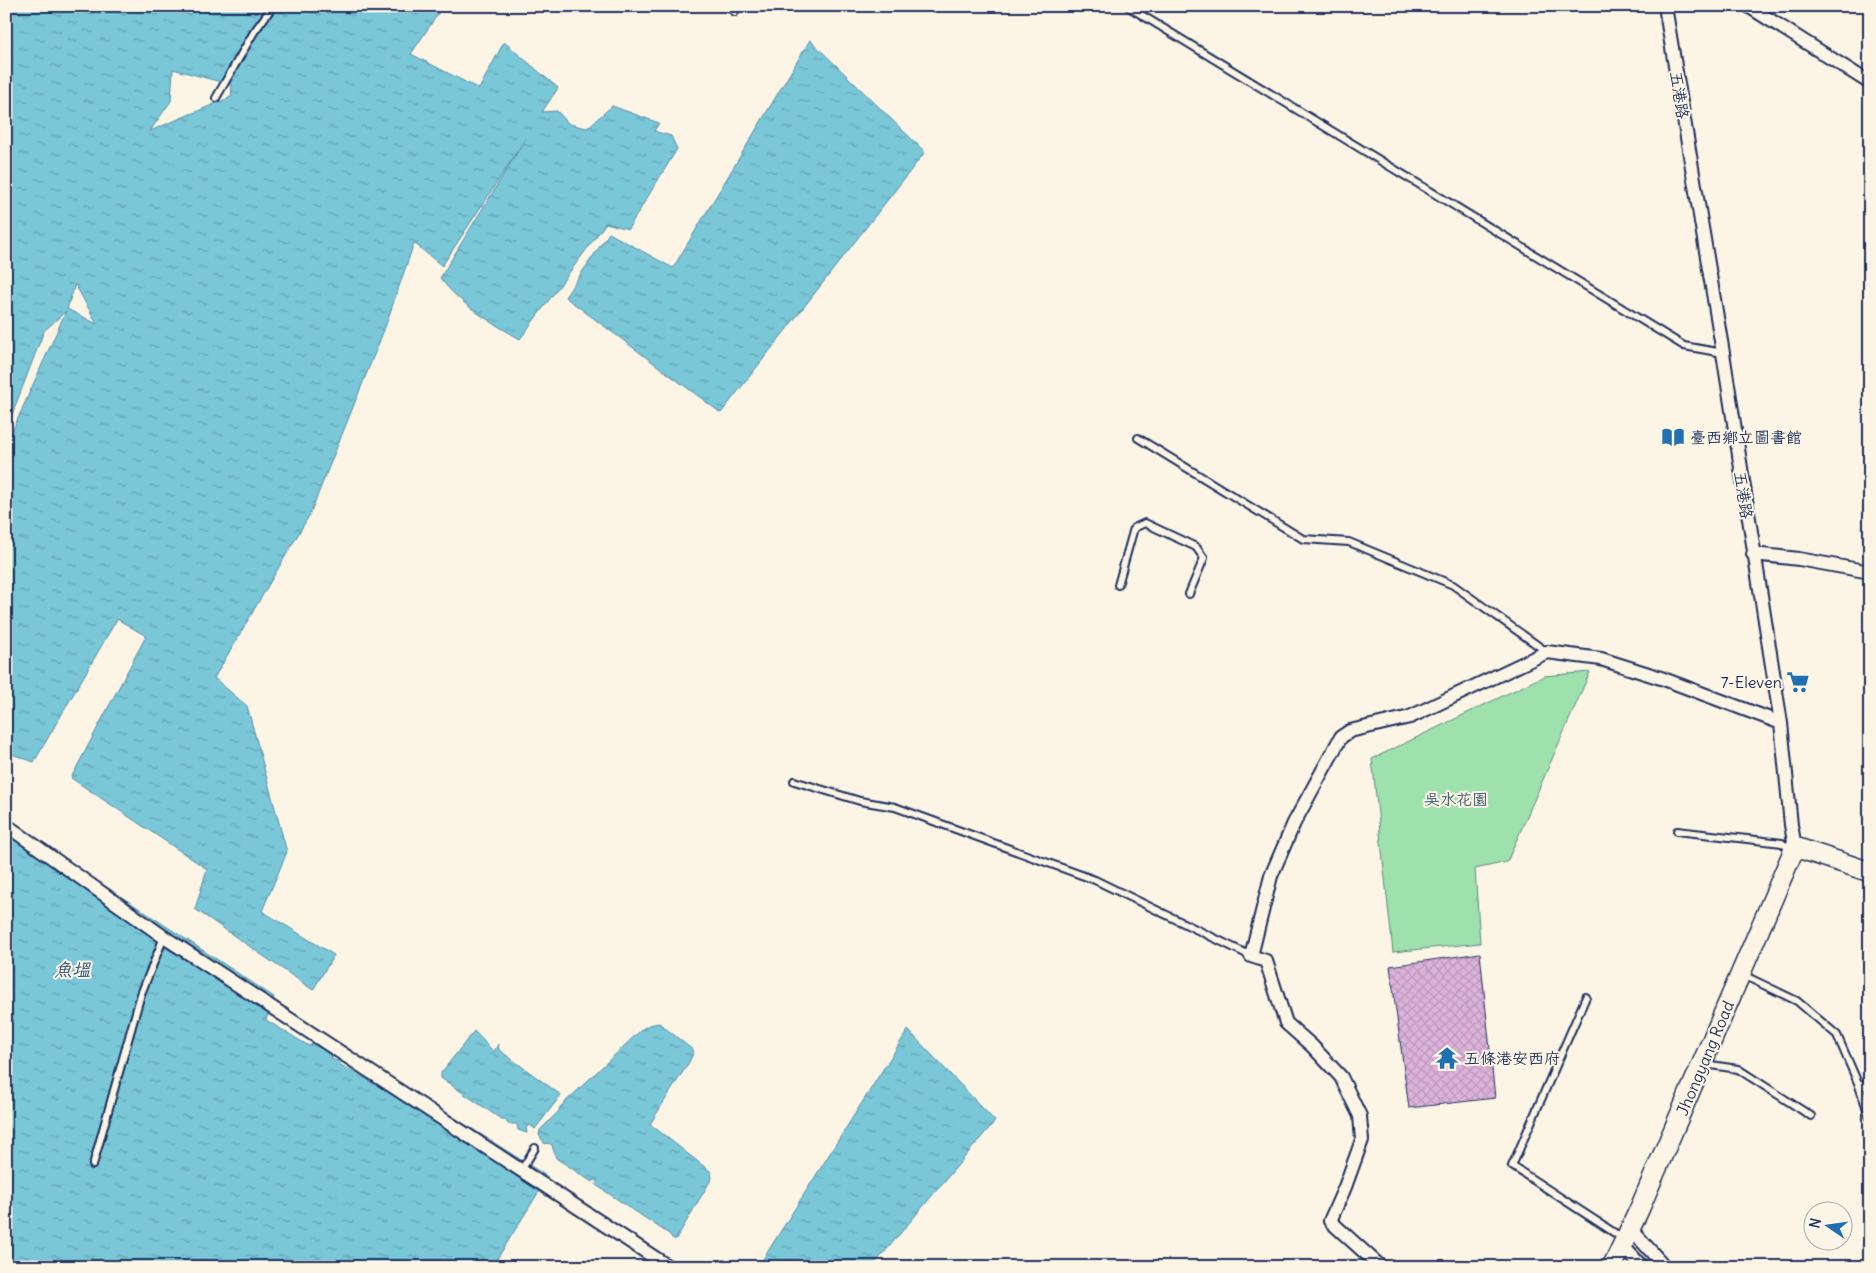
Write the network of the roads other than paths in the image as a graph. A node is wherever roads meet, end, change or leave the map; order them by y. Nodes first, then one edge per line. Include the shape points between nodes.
1 (273, 6) edge
2 (727, 6) edge
3 (1127, 6) edge
4 (1665, 6) edge
5 (1748, 6) edge
6 (735, 12) dead end
7 (1870, 83) edge
8 (216, 98) dead end
9 (1723, 353) junction
10 (1138, 438) dead end
11 (1753, 554) junction
12 (1870, 572) edge
13 (1118, 585) dead end
14 (1189, 594) dead end
15 (1547, 652) junction
16 (1781, 723) junction
17 (794, 781) dead end
18 (6, 825) edge
19 (1677, 831) dead end
20 (1794, 850) junction
21 (1870, 872) edge
22 (164, 937) junction
23 (1251, 956) junction
24 (1742, 974) junction
25 (1586, 997) dead end
26 (1703, 1064) junction
27 (1858, 1083) junction
28 (1870, 1088) edge
29 (1811, 1116) dead end
30 (1870, 1118) edge
31 (535, 1148) dead end
32 (93, 1165) dead end
33 (522, 1169) junction
34 (1626, 1238) junction
35 (669, 1267) edge
36 (1381, 1267) edge
37 (1612, 1267) edge
38 (1642, 1267) edge
39 (1665, 1267) edge

1 - 8 lane
2 - 6 lane
3 - 9 lane via 1684,346
4 - 9 street, 五港路
5 - 7 street
9 - 11 street, 五港路
10 - 15 lane via 1303,539 1350,542 1453,584
11 - 12 street via 1799,558
11 - 16 street, 五港路
13 - 14 lane via 1134,528 1146,523 1196,547 1204,558
15 - 16 street via 1601,659
15 - 23 street via 1410,717 1350,732 1341,738 1294,823 1271,876
16 - 20 street, 五港路
17 - 23 lane via 860,801 895,807 1095,880
18 - 22 street
19 - 20 lane via 1782,843
20 - 21 street
20 - 24 street, Jhongyang Road
22 - 32 lane via 141,994
22 - 33 street
23 - 36 street via 1266,961 1286,1023 1341,1077 1360,1116 1362,1140 1330,1221
24 - 26 street, Jhongyang Road
24 - 27 lane via 1797,1001 1837,1035
25 - 34 lane via 1512,1166
26 - 29 lane via 1738,1069
26 - 34 street, Jhongyang Road
27 - 28 lane
27 - 30 lane
31 - 33 lane
33 - 35 street
34 - 37 street, Jhongyang Road
34 - 38 street
34 - 39 street

